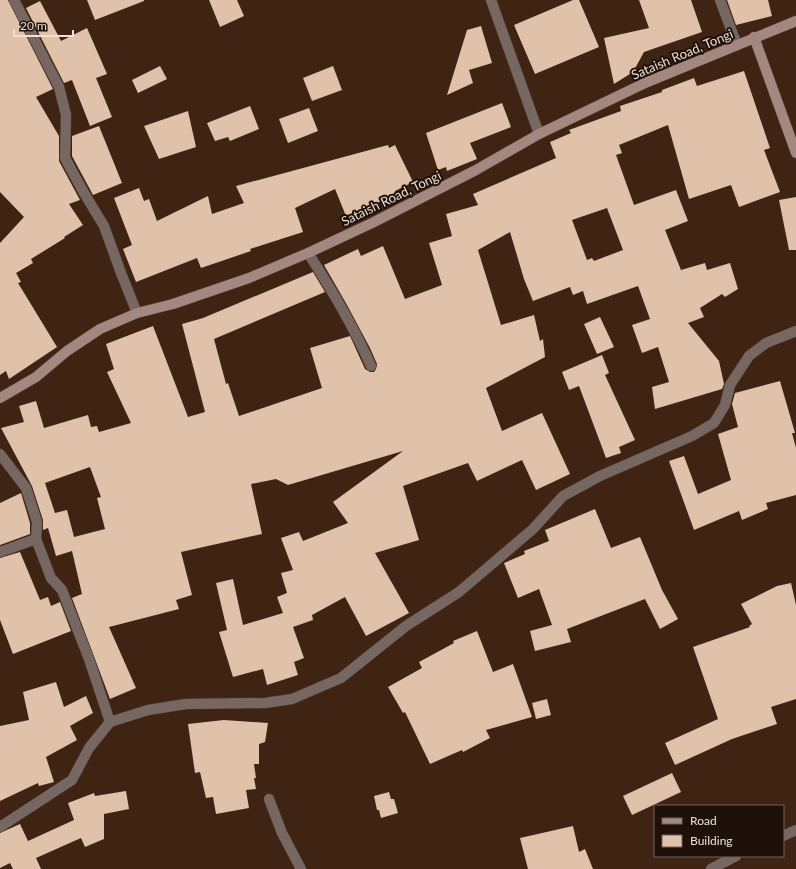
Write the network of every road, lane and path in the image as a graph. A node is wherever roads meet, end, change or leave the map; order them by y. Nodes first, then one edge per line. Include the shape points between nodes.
1 (14, 0) edge
2 (491, 0) edge
3 (720, 0) edge
4 (796, 21) edge
5 (754, 38) junction
6 (737, 45) junction
7 (539, 134) junction
8 (796, 153) edge
9 (308, 253) junction
10 (137, 313) junction
11 (796, 331) edge
12 (371, 366) dead end
13 (0, 398) edge
14 (0, 454) edge
15 (36, 539) junction
16 (0, 552) edge
17 (110, 722) junction
18 (269, 799) dead end
19 (0, 827) edge
20 (796, 830) edge
21 (784, 836) edge
22 (734, 857) edge
23 (301, 869) edge
24 (711, 869) edge

1 - 10 street via 59,88 66,115 65,158 104,226
2 - 7 street
3 - 6 street
4 - 5 street, Sataish Road, Tongi
5 - 6 street, Sataish Road, Tongi
5 - 8 street
6 - 7 street, Sataish Road, Tongi via 645,83
7 - 9 street, Sataish Road, Tongi via 476,170
9 - 10 street, Sataish Road, Tongi via 236,283
9 - 12 street via 356,333
10 - 13 street, Sataish Road, Tongi via 100,329 67,351 36,377
11 - 17 street via 766,343 749,356 730,385 725,405 714,422 692,436 600,476 563,496 533,529 459,592 406,626 341,678 292,699 265,703 186,704 148,710
14 - 15 street via 26,488 37,522
15 - 16 street
15 - 17 street via 51,578 62,590
17 - 19 street via 89,748 72,780
18 - 23 street via 282,833
20 - 21 street
22 - 24 street

